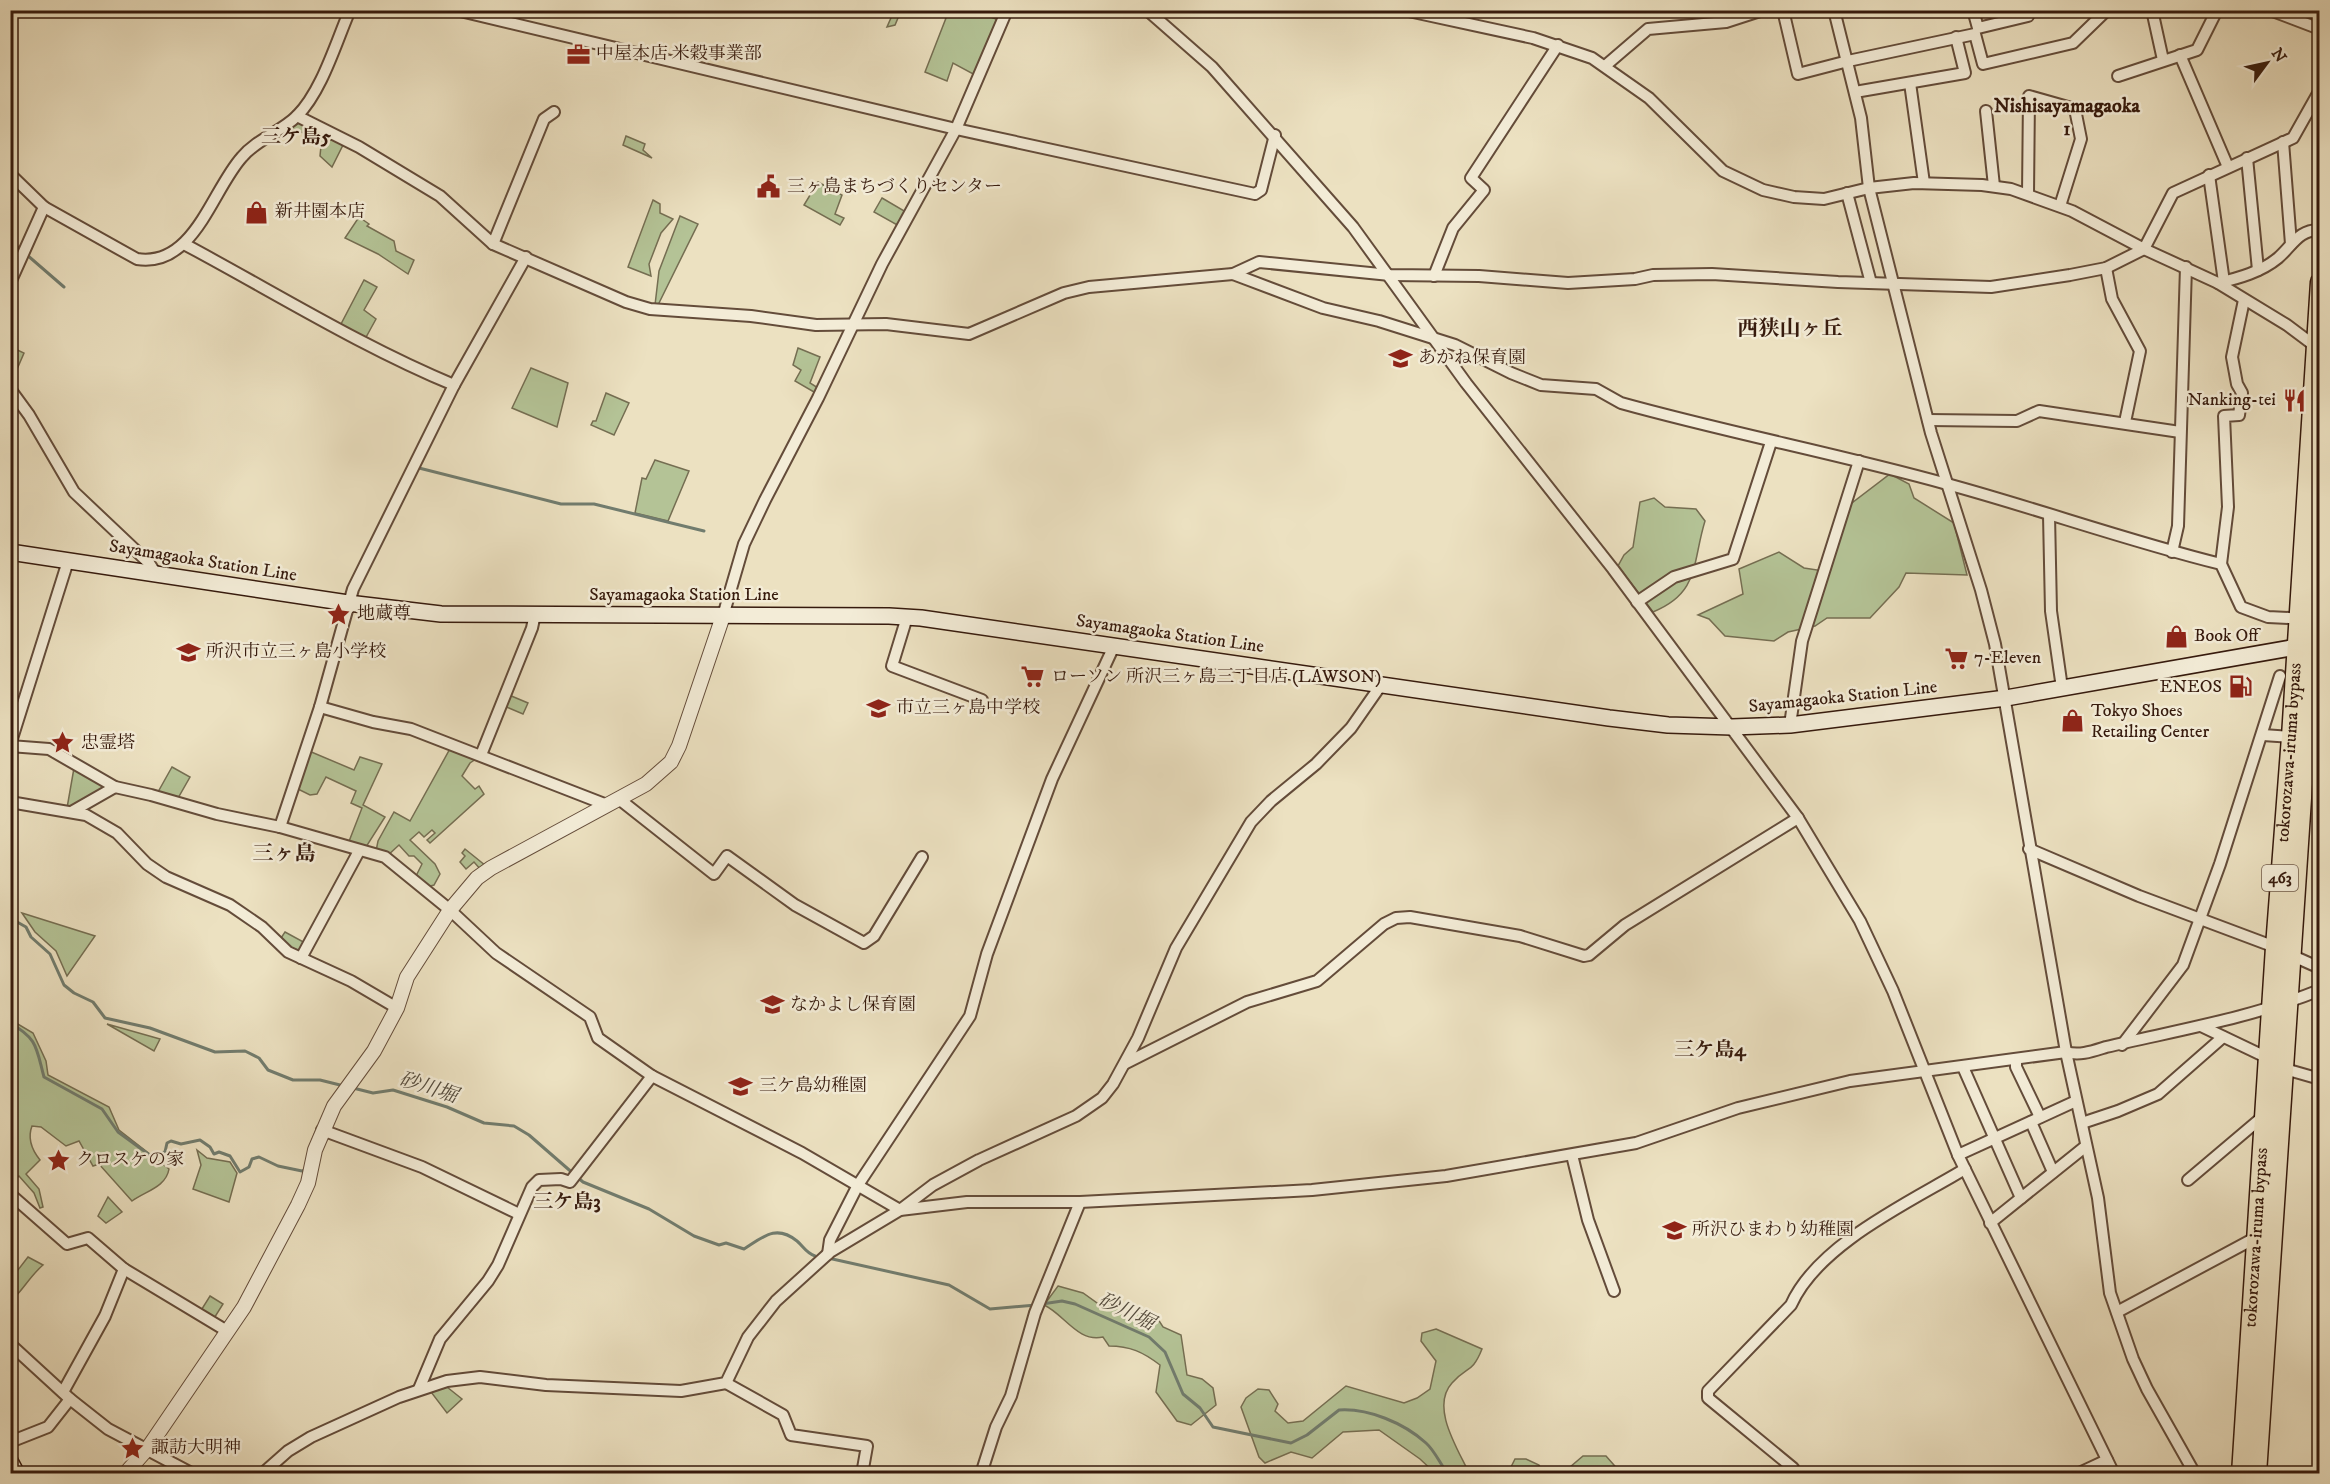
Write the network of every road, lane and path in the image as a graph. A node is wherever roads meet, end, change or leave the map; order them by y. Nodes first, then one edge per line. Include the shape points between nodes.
1 (350, 10) edge
2 (456, 10) edge
3 (1007, 10) edge
4 (1147, 10) edge
5 (1404, 10) edge
6 (1763, 10) edge
7 (1783, 10) edge
8 (1834, 10) edge
9 (1973, 10) edge
10 (2027, 10) edge
11 (2107, 10) edge
12 (2152, 10) edge
13 (2217, 10) edge
14 (2270, 10) edge
15 (1749, 13) edge
16 (2319, 29) edge
17 (1956, 38) junction
18 (1558, 45) junction
19 (2180, 55) junction
20 (2163, 60) junction
21 (1848, 61) junction
22 (1605, 66) junction
23 (2118, 76) dead end
24 (1910, 83) junction
25 (2319, 90) edge
26 (1855, 92) junction
27 (1986, 111) dead end
28 (554, 112) dead end
29 (297, 116) junction
30 (956, 129) junction
31 (1275, 135) junction
32 (2283, 142) junction
33 (2247, 158) junction
34 (2228, 167) junction
35 (10, 174) edge
36 (2209, 176) junction
37 (1924, 183) junction
38 (1994, 186) junction
39 (1869, 188) junction
40 (1847, 194) junction
41 (2028, 194) junction
42 (2060, 206) junction
43 (44, 207) junction
44 (2319, 230) edge
45 (184, 244) junction
46 (493, 244) junction
47 (2291, 244) junction
48 (2144, 249) junction
49 (526, 257) junction
50 (2186, 267) junction
51 (2106, 268) junction
52 (2258, 270) junction
53 (1233, 274) junction
54 (1390, 275) junction
55 (1434, 276) junction
56 (12, 277) edge
57 (2221, 282) junction
58 (2319, 282) edge
59 (1871, 283) junction
60 (1895, 284) junction
61 (2244, 300) junction
62 (852, 324) junction
63 (1432, 337) junction
64 (2315, 346) junction
65 (454, 385) junction
66 (10, 389) edge
67 (1928, 420) junction
68 (2125, 422) junction
69 (2180, 432) junction
70 (1771, 442) junction
71 (1858, 461) junction
72 (1946, 484) junction
73 (2049, 515) junction
74 (2319, 528) edge
75 (10, 552) edge
76 (2172, 552) junction
77 (68, 561) junction
78 (2221, 564) junction
79 (156, 574) junction
80 (1637, 602) junction
81 (348, 603) junction
82 (535, 614) junction
83 (723, 616) junction
84 (907, 617) junction
85 (2289, 618) dead end
86 (2309, 645) edge
87 (1114, 646) junction
88 (2280, 676) dead end
89 (1381, 685) junction
90 (2062, 688) junction
91 (2006, 698) junction
92 (982, 700) dead end
93 (320, 706) junction
94 (1790, 725) junction
95 (1732, 727) junction
96 (2263, 735) junction
97 (2292, 737) junction
98 (10, 745) edge
99 (481, 754) junction
100 (115, 787) junction
101 (10, 802) edge
102 (613, 802) junction
103 (73, 811) junction
104 (1798, 818) junction
105 (280, 827) junction
106 (2029, 849) junction
107 (359, 851) junction
108 (922, 857) dead end
109 (450, 910) junction
110 (2200, 919) junction
111 (2275, 947) junction
112 (2293, 956) junction
113 (301, 958) junction
114 (2319, 968) edge
115 (2319, 990) edge
116 (2290, 1002) junction
117 (2271, 1006) junction
118 (397, 1008) junction
119 (2201, 1026) junction
120 (2223, 1037) junction
121 (2122, 1045) junction
122 (2066, 1052) junction
123 (2270, 1059) junction
124 (2016, 1060) junction
125 (1125, 1064) junction
126 (1963, 1067) junction
127 (2285, 1069) junction
128 (1923, 1070) junction
129 (652, 1076) junction
130 (2319, 1079) edge
131 (2076, 1101) junction
132 (2266, 1113) junction
133 (2035, 1120) junction
134 (2082, 1123) junction
135 (322, 1130) junction
136 (1995, 1138) junction
137 (2086, 1146) junction
138 (1572, 1155) junction
139 (1958, 1155) junction
140 (1965, 1169) junction
141 (2054, 1172) junction
142 (2188, 1180) dead end
143 (858, 1185) junction
144 (10, 1194) edge
145 (2021, 1198) junction
146 (1080, 1202) junction
147 (900, 1210) junction
148 (519, 1214) junction
149 (1990, 1223) junction
150 (2257, 1237) junction
151 (828, 1254) junction
152 (124, 1269) junction
153 (1614, 1291) dead end
154 (2117, 1312) junction
155 (227, 1331) junction
156 (10, 1344) edge
157 (726, 1383) junction
158 (418, 1389) junction
159 (66, 1395) junction
160 (10, 1442) edge
161 (148, 1448) junction
162 (2107, 1460) junction
163 (10, 1461) edge
164 (17, 1473) edge
165 (125, 1473) edge
166 (193, 1473) edge
167 (262, 1473) edge
168 (862, 1473) edge
169 (981, 1473) edge
170 (1788, 1473) edge
171 (2077, 1473) edge
172 (2114, 1473) edge
173 (2195, 1473) edge
174 (2241, 1473) edge
175 (2257, 1473) edge

1 - 29 street via 327,69
2 - 30 street
3 - 30 street
4 - 31 street via 1212,67
5 - 18 street
6 - 15 street
7 - 21 street via 1798,74
8 - 21 street
9 - 10 street via 1978,28 2028,16
11 - 17 street via 2073,43 1983,64 1975,34
12 - 20 street
13 - 19 street via 2197,50
14 - 16 street
15 - 22 street via 1726,22 1648,29
17 - 21 street
17 - 24 street via 1965,73
18 - 22 street
18 - 55 street via 1471,178 1484,190 1453,228
19 - 20 street
19 - 34 street
20 - 23 street
21 - 26 street
22 - 40 street via 1649,98 1707,157 1740,181 1794,197 1824,199
24 - 26 street
24 - 37 street
25 - 32 street via 2293,138
26 - 39 street
27 - 38 street
28 - 46 street via 544,119
29 - 45 street via 261,139 242,157
29 - 46 street via 359,147 440,196
30 - 31 street via 1255,194 1261,190
30 - 62 street
31 - 54 street
32 - 33 street
32 - 47 street
33 - 34 street
33 - 52 street
34 - 36 street
35 - 43 street
36 - 48 street via 2173,193
36 - 57 street
37 - 38 street
37 - 39 street
38 - 41 street
39 - 40 street
39 - 60 street
40 - 59 street
41 - 42 street
41 - 42 street via 2029,96 2075,109 2081,139
42 - 48 street
43 - 45 street via 137,259 149,261
43 - 56 street
44 - 47 street via 2302,234
45 - 65 street via 365,345
46 - 49 street
47 - 52 street via 2279,258
48 - 50 street
48 - 51 street
49 - 62 street via 650,309 816,325
49 - 65 street
50 - 57 street
50 - 69 street
51 - 60 street via 1991,287
51 - 68 street via 2112,299 2140,351
52 - 57 street
53 - 54 street via 1259,262
53 - 62 street via 1089,287 1044,300 969,334 911,326
53 - 63 street via 1323,308
54 - 55 street
54 - 63 street
55 - 59 street via 1568,283 1635,279 1653,274 1712,274
57 - 61 street
58 - 64 highway, tokorozawa-iruma bypass / 463
59 - 60 street
60 - 67 street
61 - 64 street
61 - 78 street via 2232,357 2242,393 2239,415 2224,416 2228,507
62 - 83 street via 744,544
63 - 70 street via 1541,385 1596,389 1621,403
63 - 80 street
64 - 86 highway, tokorozawa-iruma bypass / 463
65 - 81 street
66 - 79 street via 74,492
67 - 68 street via 2018,422 2039,411
67 - 72 street
68 - 69 street
69 - 76 street via 2178,526
70 - 71 street
70 - 80 street via 1733,559 1674,577
71 - 72 street
71 - 94 street via 1802,641
72 - 73 street
72 - 91 street via 1981,590
73 - 76 street
73 - 90 street via 2051,611
74 - 86 highway, tokorozawa-iruma bypass / 463
75 - 77 main road, Sayamagaoka Station Line
76 - 78 street
77 - 79 main road, Sayamagaoka Station Line
77 - 98 street
78 - 85 street via 2241,607 2268,617
79 - 81 main road, Sayamagaoka Station Line
80 - 95 street
81 - 82 main road, Sayamagaoka Station Line via 441,614
81 - 93 street
82 - 83 main road, Sayamagaoka Station Line
82 - 99 street
83 - 84 main road, Sayamagaoka Station Line
83 - 102 street via 671,762 646,784
84 - 87 main road, Sayamagaoka Station Line
84 - 92 street via 892,666
86 - 90 main road, Sayamagaoka Station Line
86 - 97 highway, tokorozawa-iruma bypass / 463
86 - 112 highway, tokorozawa-iruma bypass / 463
87 - 89 main road, Sayamagaoka Station Line
87 - 143 street via 1052,779 987,954 970,1016
88 - 96 street
89 - 95 main road, Sayamagaoka Station Line via 1668,725
89 - 125 street via 1351,728 1309,771 1270,801 1245,831 1176,948
90 - 91 main road, Sayamagaoka Station Line
91 - 94 main road, Sayamagaoka Station Line
91 - 106 street
93 - 99 street via 411,729
93 - 105 street
94 - 95 main road, Sayamagaoka Station Line
95 - 104 street
96 - 97 street
96 - 110 street
97 - 111 highway, tokorozawa-iruma bypass / 463
98 - 100 street via 49,749
99 - 102 street
100 - 103 street
100 - 105 street
101 - 103 street
102 - 108 street via 714,874 727,856 795,904 864,943 874,936
102 - 109 street via 491,868 477,878
103 - 113 street via 117,833 147,864 166,877 230,905
104 - 125 street via 1625,925 1589,955 1520,936 1410,917 1396,918 1317,981 1247,1002
104 - 128 street via 1860,921 1893,991
105 - 107 street
106 - 110 street
106 - 122 street
107 - 109 street via 394,863
107 - 113 street
109 - 118 street via 407,976
109 - 129 street via 496,953 590,1017 598,1038
110 - 111 street
110 - 121 street via 2183,965
111 - 117 highway, tokorozawa-iruma bypass / 463
112 - 114 street
112 - 116 highway, tokorozawa-iruma bypass / 463
113 - 118 street
115 - 116 street
116 - 117 street
116 - 127 highway, tokorozawa-iruma bypass / 463
117 - 119 street
117 - 123 highway, tokorozawa-iruma bypass / 463
118 - 135 street via 368,1061 334,1106
119 - 120 street
119 - 121 street
120 - 123 street
120 - 134 street via 2158,1094
121 - 122 street via 2091,1052
122 - 124 street
122 - 131 street
123 - 132 highway, tokorozawa-iruma bypass / 463
124 - 126 street
124 - 133 street
125 - 147 street via 1092,1107 979,1160 933,1185
126 - 128 street
126 - 136 street
127 - 130 street
127 - 175 highway, tokorozawa-iruma bypass / 463
128 - 138 street via 1796,1093 1636,1143
128 - 139 street
129 - 143 street
129 - 148 street via 570,1182 539,1180
131 - 133 street
131 - 134 street
132 - 142 street
132 - 150 highway, tokorozawa-iruma bypass / 463
133 - 136 street
133 - 141 street
134 - 137 street
135 - 148 street via 422,1167
135 - 155 street via 298,1205
136 - 139 street
136 - 145 street
137 - 141 street
137 - 154 street via 2098,1197 2105,1269
138 - 146 street via 1378,1185
138 - 153 street via 1588,1220
139 - 140 street
140 - 149 street
140 - 170 street via 1850,1238 1829,1256 1799,1287 1791,1305 1708,1391 1707,1398 1793,1468
141 - 145 street
143 - 147 street
143 - 151 street via 830,1240
144 - 152 street via 67,1244 88,1238
145 - 149 street
146 - 147 street via 967,1202
146 - 169 street via 1035,1312 1011,1396
147 - 151 street
148 - 158 street via 493,1273 440,1340
149 - 162 street
150 - 154 street
150 - 174 highway, tokorozawa-iruma bypass / 463
151 - 157 street via 760,1318
152 - 155 street
152 - 159 street
154 - 173 street via 2147,1389
155 - 161 street
156 - 159 street
157 - 158 street via 681,1391 546,1385 480,1377
157 - 168 street via 783,1415 791,1435 867,1446
158 - 167 street via 311,1437
159 - 160 street via 48,1427
159 - 161 street via 108,1429
161 - 165 street
161 - 166 street
162 - 171 street
162 - 172 street
163 - 164 main road

